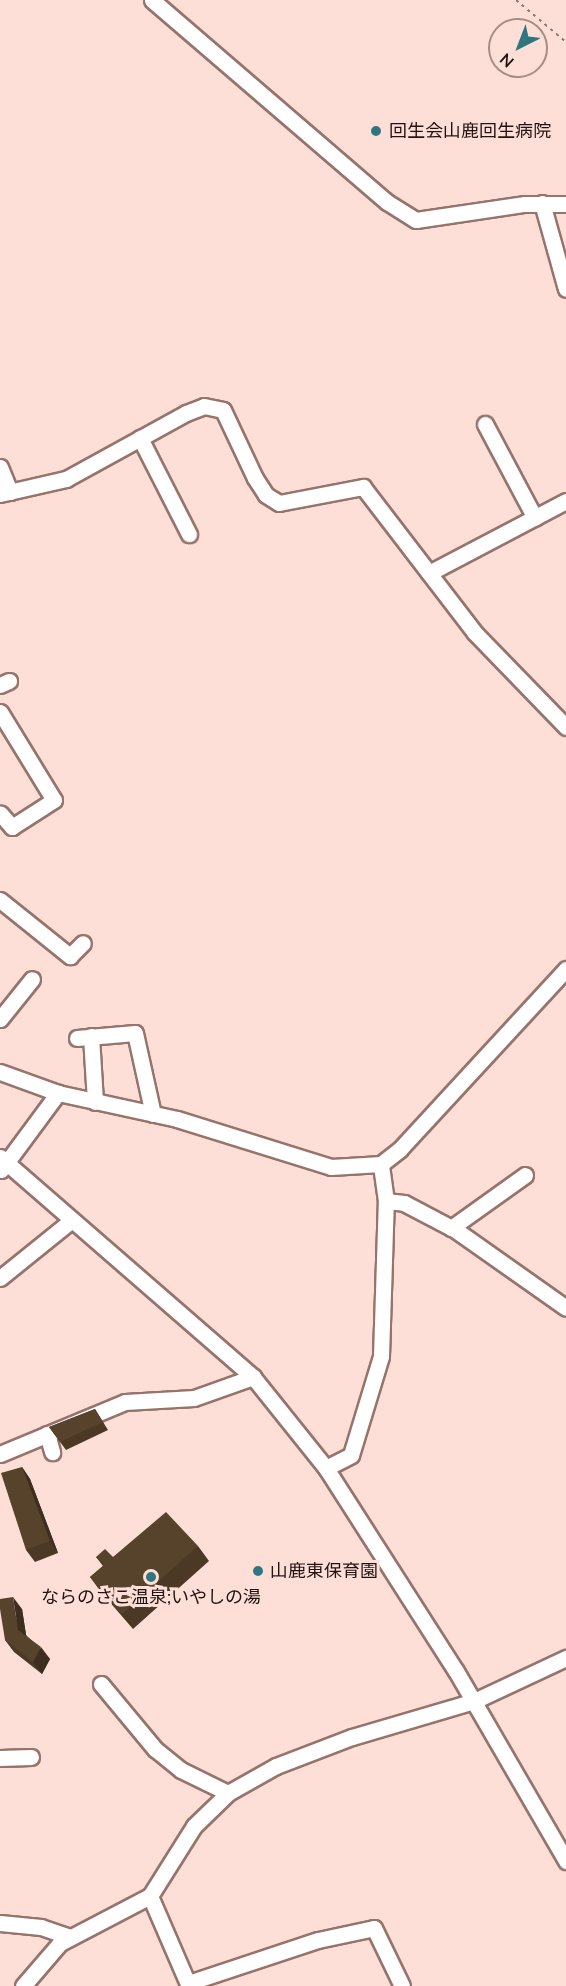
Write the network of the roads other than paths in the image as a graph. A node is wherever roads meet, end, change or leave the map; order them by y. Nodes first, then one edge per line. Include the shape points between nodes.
1 (152, 0) edge
2 (542, 203) junction
3 (566, 204) edge
4 (566, 289) edge
5 (484, 424) dead end
6 (140, 438) junction
7 (0, 467) edge
8 (5, 493) edge
9 (566, 501) edge
10 (535, 518) junction
11 (189, 534) dead end
12 (429, 573) junction
13 (0, 712) edge
14 (566, 728) edge
15 (0, 813) edge
16 (0, 900) edge
17 (83, 943) dead end
18 (566, 969) edge
19 (32, 979) dead end
20 (0, 1019) edge
21 (0, 1072) edge
22 (58, 1093) junction
23 (95, 1102) junction
24 (153, 1114) junction
25 (3, 1164) edge
26 (381, 1164) junction
27 (525, 1175) dead end
28 (387, 1201) junction
29 (72, 1220) junction
30 (451, 1228) junction
31 (0, 1278) edge
32 (566, 1308) edge
33 (253, 1377) junction
34 (47, 1434) junction
35 (52, 1452) dead end
36 (0, 1454) edge
37 (326, 1468) junction
38 (566, 1658) edge
39 (101, 1684) dead end
40 (474, 1701) junction
41 (31, 1756) dead end
42 (0, 1758) edge
43 (228, 1793) junction
44 (566, 1861) edge
45 (150, 1896) junction
46 (0, 1923) edge
47 (70, 1937) junction
48 (189, 1985) edge
49 (23, 1986) edge
50 (402, 1986) edge

1 - 2 street via 387,202 417,220
2 - 3 street
2 - 4 street
5 - 10 street
6 - 8 street via 66,479
6 - 11 street
6 - 12 street via 204,406 222,410 266,495 279,503 363,487
7 - 8 street
9 - 10 street
10 - 12 street
12 - 14 street via 475,633
13 - 15 street via 54,800 12,827
16 - 17 street via 70,956
18 - 26 street via 400,1149
19 - 20 street
21 - 22 street
22 - 23 street
22 - 25 street
23 - 24 street
23 - 24 street via 84,1037 135,1033
24 - 26 street via 331,1167
25 - 29 street
26 - 28 street
27 - 30 street
28 - 30 street via 404,1203
28 - 37 street via 381,1356 351,1455
29 - 31 street
29 - 33 street
30 - 32 street
33 - 34 street via 194,1398 125,1402
33 - 37 street
34 - 35 street
34 - 36 street
37 - 40 street
38 - 40 street
39 - 43 street via 155,1749 181,1770
40 - 43 street via 352,1737 276,1766
40 - 44 street
41 - 42 street
43 - 45 street via 194,1826
45 - 47 street
45 - 48 street
46 - 47 street via 41,1927
47 - 49 street via 60,1942
48 - 50 street via 318,1940 374,1928

